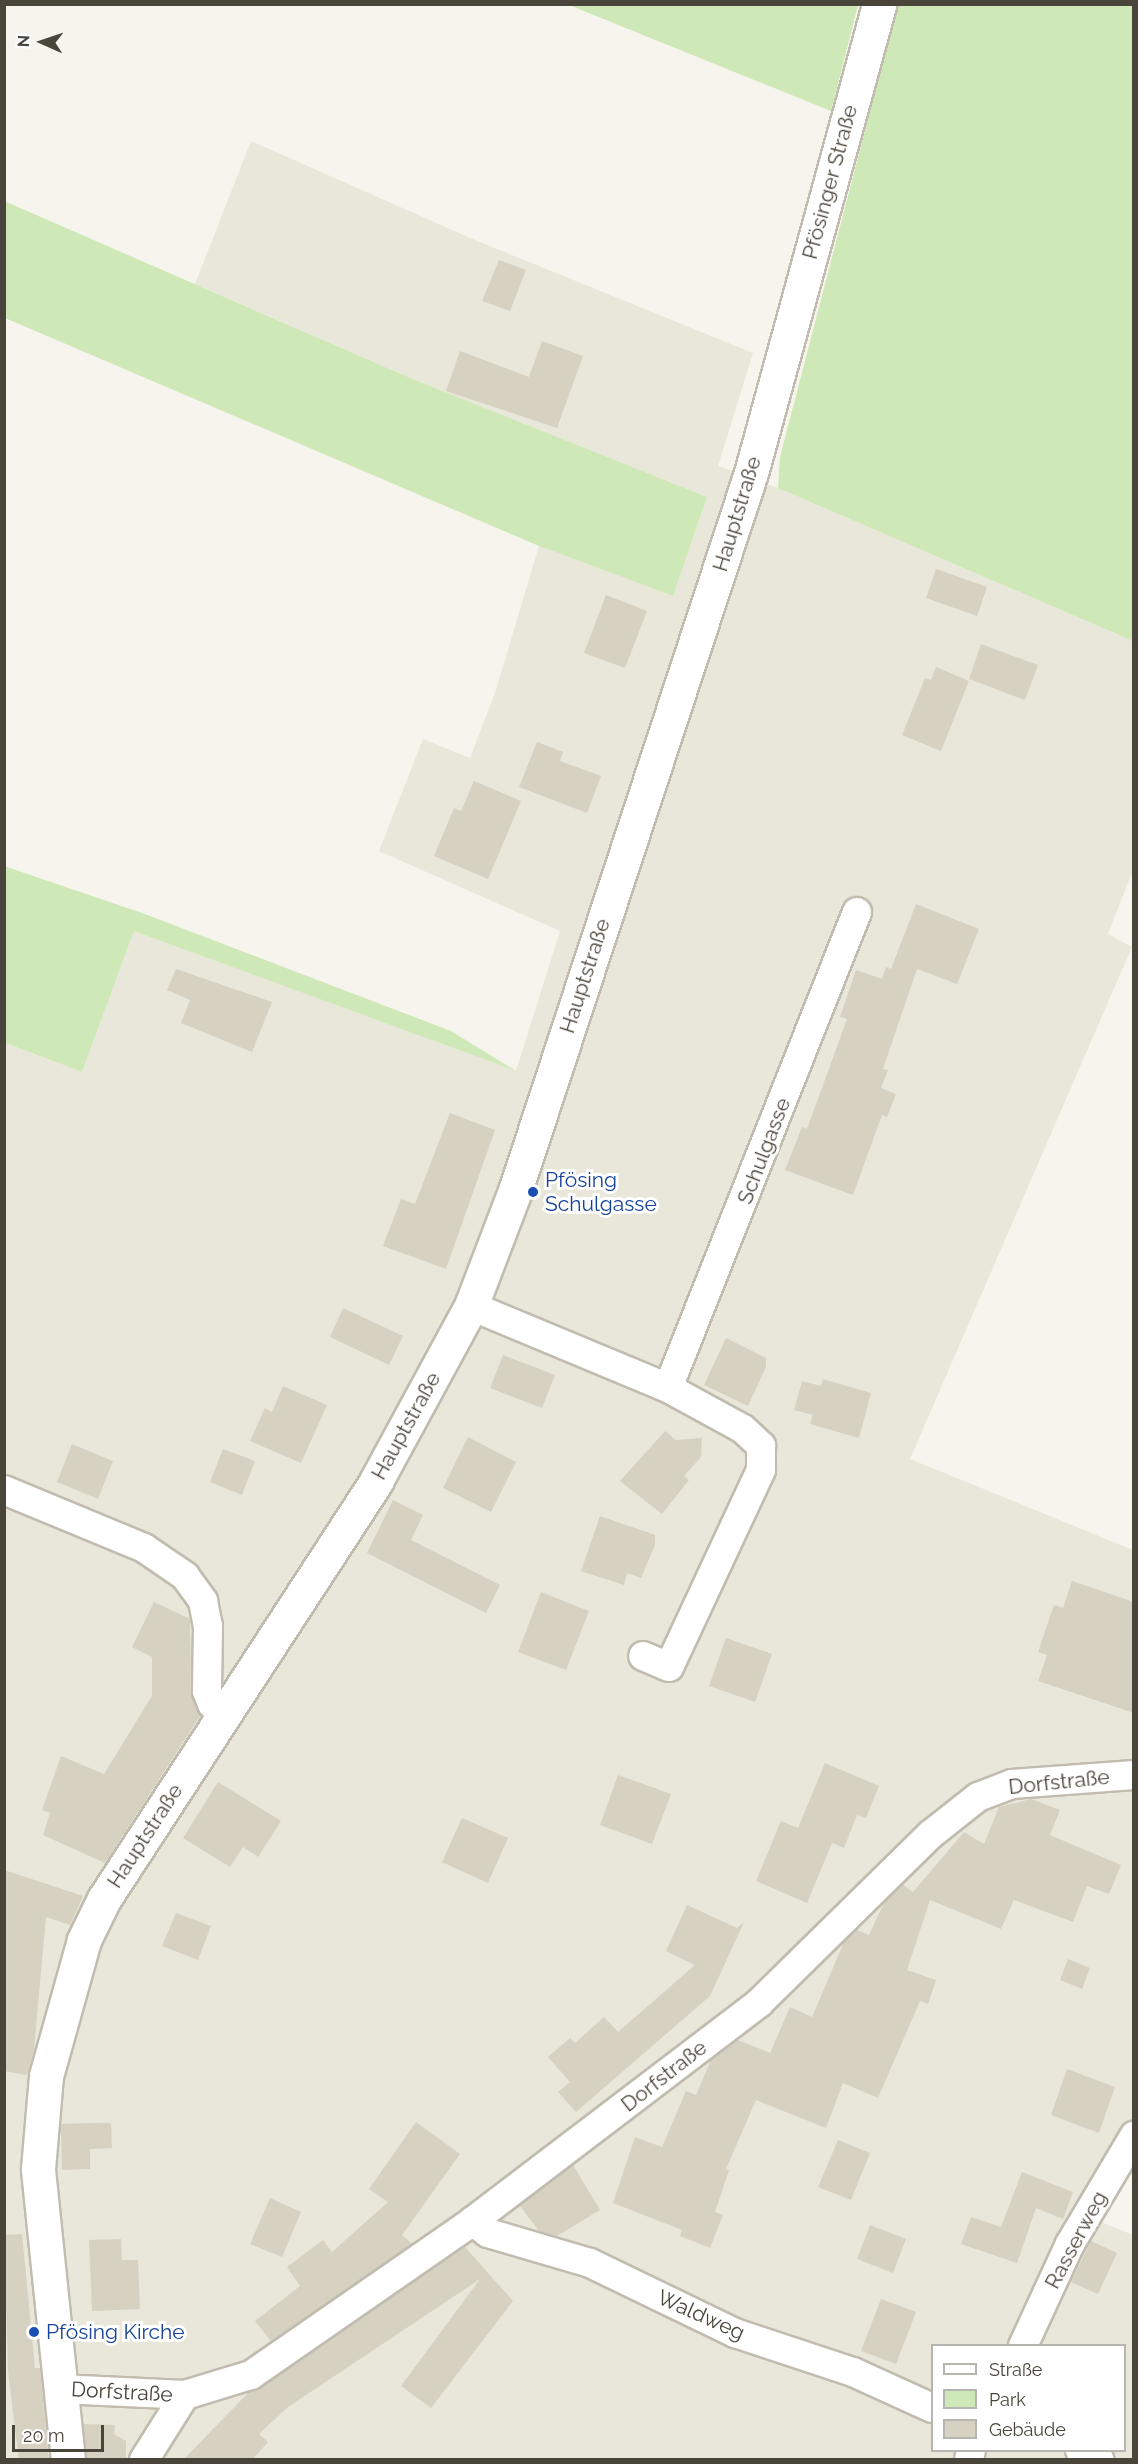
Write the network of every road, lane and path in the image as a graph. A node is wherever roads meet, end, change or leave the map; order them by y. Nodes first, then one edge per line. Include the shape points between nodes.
1 (879, 4) edge
2 (781, 358) joint
3 (857, 912) dead end
4 (471, 1306) junction
5 (668, 1388) junction
6 (4, 1490) edge
7 (643, 1656) dead end
8 (225, 1714) junction
9 (1134, 1775) edge
10 (1134, 2136) edge
11 (473, 2221) junction
12 (1024, 2344) edge
13 (60, 2389) junction
14 (185, 2395) junction
15 (931, 2407) edge
16 (1082, 2452) edge
17 (68, 2460) edge
18 (144, 2460) edge
19 (1101, 2460) edge

1 - 2 street, Pfösinger Straße
2 - 4 street, Hauptstraße via 714,588 516,1188
3 - 5 street, Schulgasse
4 - 5 street
4 - 8 street, Hauptstraße via 376,1481
5 - 7 street via 743,1429 761,1446 761,1470 669,1667
6 - 8 street via 144,1548 184,1576 202,1601 208,1626 207,1691 212,1704
8 - 13 street, Hauptstraße via 99,1909 75,1969 46,2076 38,2169
9 - 11 street, Dorfstraße via 1012,1784 978,1797 930,1835 759,2002
10 - 12 street, Rasserweg via 1070,2244
11 - 14 street, Dorfstraße via 250,2375
11 - 15 street, Waldweg via 488,2233 590,2263 735,2333 852,2372
13 - 14 street, Dorfstraße
13 - 17 street, Hauptstraße
14 - 18 street, Dorfstraße
16 - 19 street

